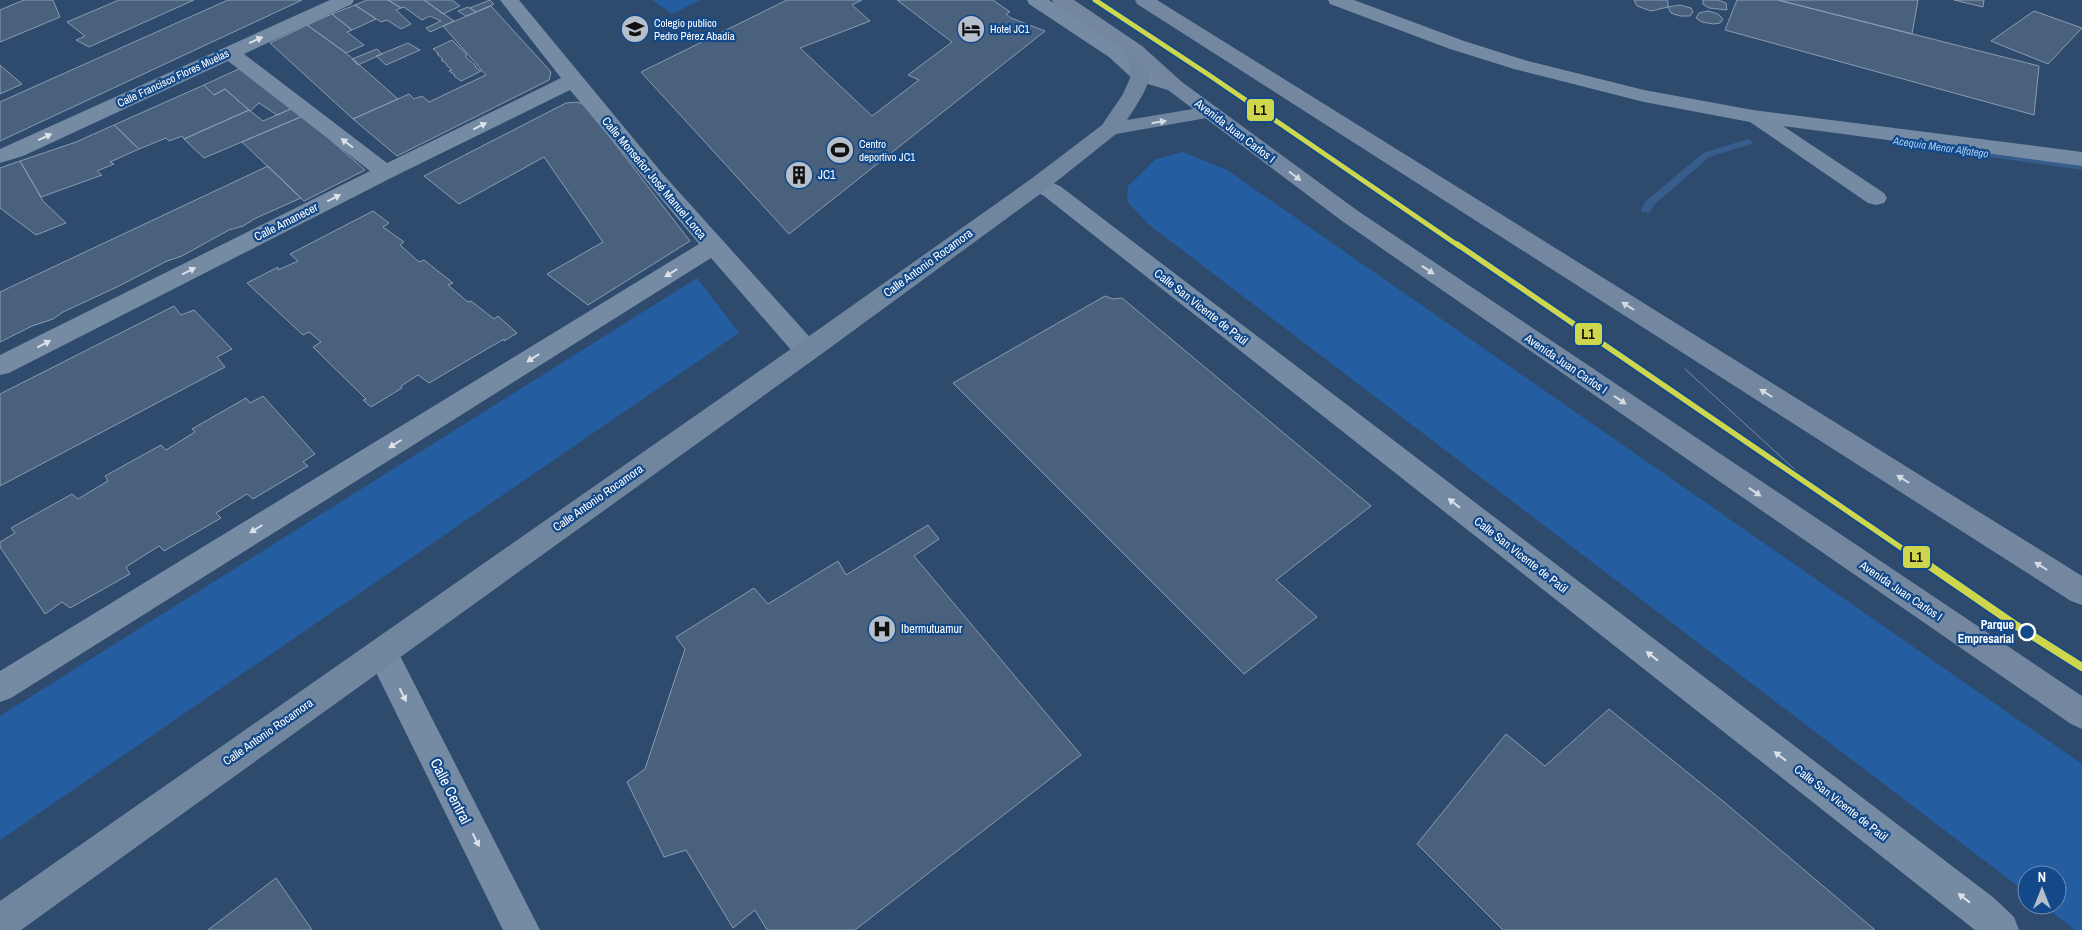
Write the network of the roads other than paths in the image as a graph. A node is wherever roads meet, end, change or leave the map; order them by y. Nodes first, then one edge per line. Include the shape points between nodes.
1 (345, 0) edge
2 (509, 0) edge
3 (1036, 0) edge
4 (1060, 0) edge
5 (1144, 0) edge
6 (1337, 0) edge
7 (1135, 50) junction
8 (229, 52) junction
9 (1141, 76) junction
10 (572, 81) junction
11 (1175, 86) junction
12 (1211, 112) junction
13 (1753, 116) junction
14 (1110, 129) junction
15 (0, 156) edge
16 (2082, 159) edge
17 (385, 172) junction
18 (1038, 184) junction
19 (1876, 198) dead end
20 (712, 247) junction
21 (807, 351) junction
22 (0, 366) edge
23 (2082, 592) edge
24 (382, 652) junction
25 (0, 688) edge
26 (2082, 714) edge
27 (0, 923) edge
28 (522, 930) edge
29 (2001, 930) edge

8 -> 1 street, Calle Francisco Flores Muelas
2 - 10 street, Calle Monseñor José Manuel Lorca
3 - 9 street via 1116,53
4 - 7 main road, Avenida Juan Carlos I
23 -> 5 main road
6 - 13 street via 1521,65 1636,94
7 - 9 street
7 - 11 main road, Avenida Juan Carlos I
15 -> 8 street, Calle Francisco Flores Muelas
17 -> 8 street
9 - 11 street
9 - 14 street
17 -> 10 street, Calle Amanecer
10 - 20 street, Calle Monseñor José Manuel Lorca
11 - 12 main road, Avenida Juan Carlos I
14 -> 12 street, Calle Antonio Rocamora
12 -> 26 main road, Avenida Juan Carlos I via 1350,216
13 - 16 street
13 - 19 street
14 - 18 street, Calle Antonio Rocamora
22 -> 17 street, Calle Amanecer
18 - 21 street, Calle Antonio Rocamora
29 -> 18 street, Calle San Vicente de Paúl via 1981,911 1131,252 1052,191
20 - 21 street, Calle Monseñor José Manuel Lorca
20 -> 25 street
21 - 24 street, Calle Antonio Rocamora
24 - 27 street, Calle Antonio Rocamora
24 -> 28 street, Calle Central

